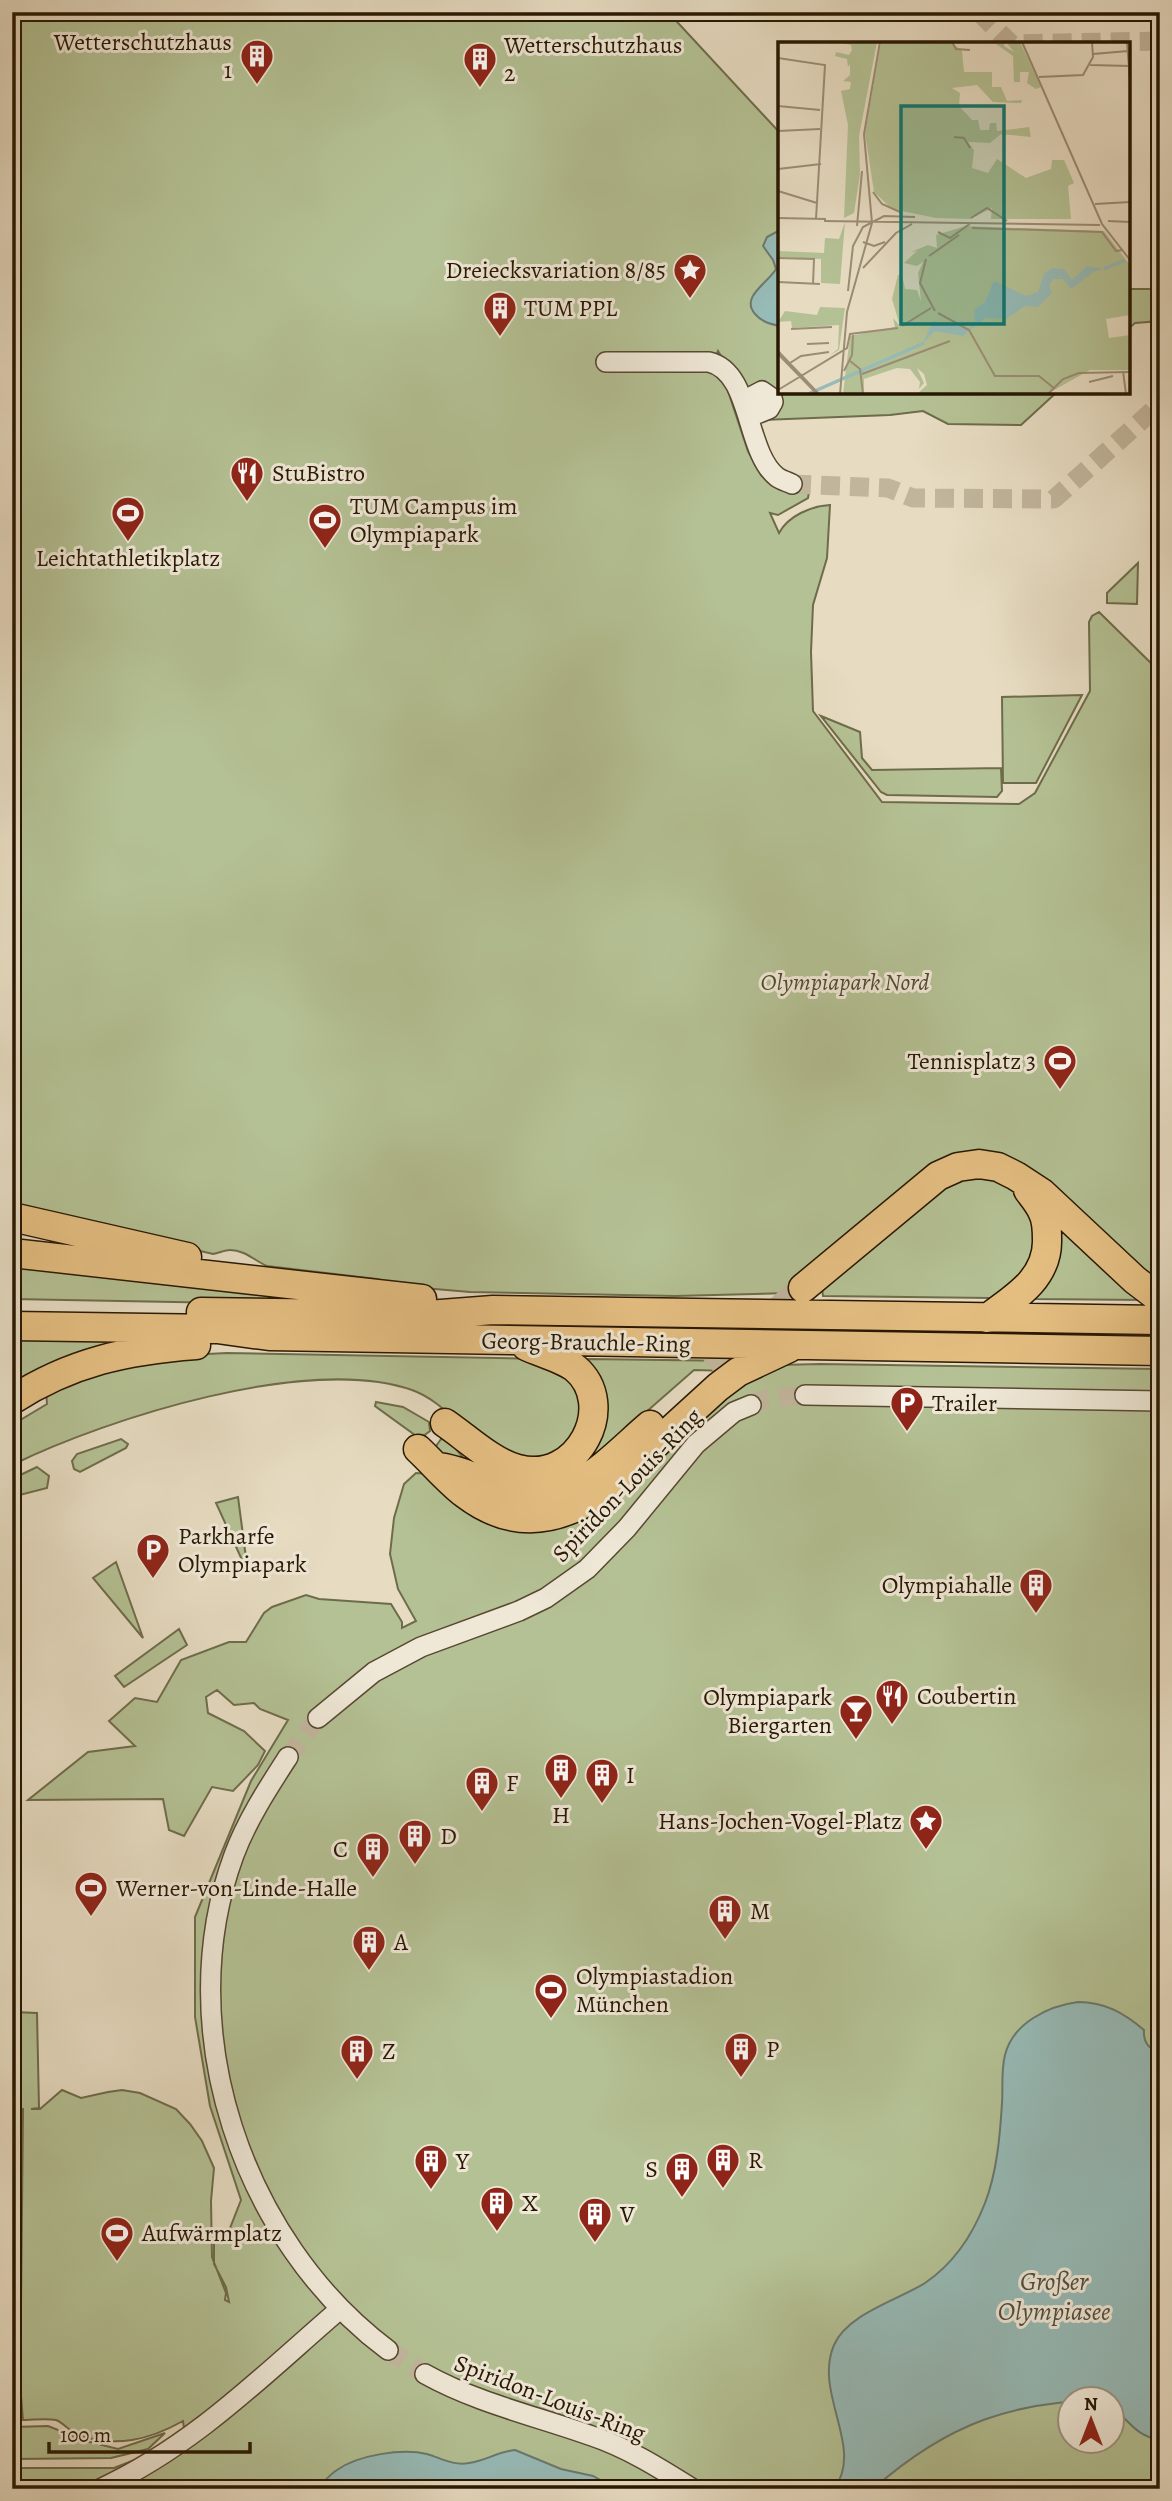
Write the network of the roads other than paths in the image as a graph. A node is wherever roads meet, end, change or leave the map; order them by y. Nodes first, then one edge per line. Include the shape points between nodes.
1 (606, 362) dead end
2 (792, 484) tunnel mouth
3 (1026, 1184) junction
4 (12, 1217) edge
5 (12, 1253) edge
6 (237, 1278) junction
7 (803, 1288) tunnel mouth
8 (1160, 1299) edge
9 (12, 1309) edge
10 (494, 1310) junction
11 (987, 1318) junction
12 (1160, 1320) edge
13 (12, 1326) edge
14 (269, 1336) junction
15 (513, 1340) junction
16 (796, 1345) junction
17 (1160, 1351) edge
18 (713, 1371) tunnel mouth
19 (805, 1395) tunnel mouth
20 (12, 1400) edge
21 (1160, 1401) edge
22 (751, 1405) tunnel mouth
23 (496, 1485) junction
24 (318, 1718) tunnel mouth
25 (288, 1757) tunnel mouth
26 (340, 2309) junction
27 (388, 2350) tunnel mouth
28 (425, 2374) tunnel mouth
29 (100, 2489) edge
30 (693, 2489) edge

1 - 2 street via 721,365 746,409 758,449 776,476
3 - 7 highway via 998,1167 979,1164 937,1176
3 - 8 highway via 1042,1193
3 - 11 highway via 1043,1213 1047,1245 1043,1262 1021,1294
4 - 6 highway via 209,1263
5 - 6 highway
6 - 10 highway
9 - 10 highway, Georg-Brauchle-Ring via 428,1315
10 - 11 highway, Georg-Brauchle-Ring
11 - 12 highway, Georg-Brauchle-Ring
13 - 14 highway, Georg-Brauchle-Ring via 217,1329
14 - 15 highway, Georg-Brauchle-Ring
14 - 20 highway via 126,1352 70,1370
15 - 16 highway, Georg-Brauchle-Ring
15 - 23 highway via 574,1367 587,1384 593,1419 579,1449 545,1471 520,1470 497,1461 445,1423
16 - 17 highway, Georg-Brauchle-Ring
16 - 23 highway via 718,1387 604,1491 565,1513 524,1518 492,1510 464,1493 428,1458
18 - 23 highway via 579,1483 533,1496
19 - 21 street
22 - 24 street, Spiridon-Louis-Ring via 734,1412 696,1444 587,1569 546,1598 421,1647 374,1672
25 - 26 street via 234,1855 213,1947 212,2028 233,2130 265,2206
26 - 27 street
26 - 29 street via 225,2411
28 - 30 street, Spiridon-Louis-Ring via 477,2399 608,2442

